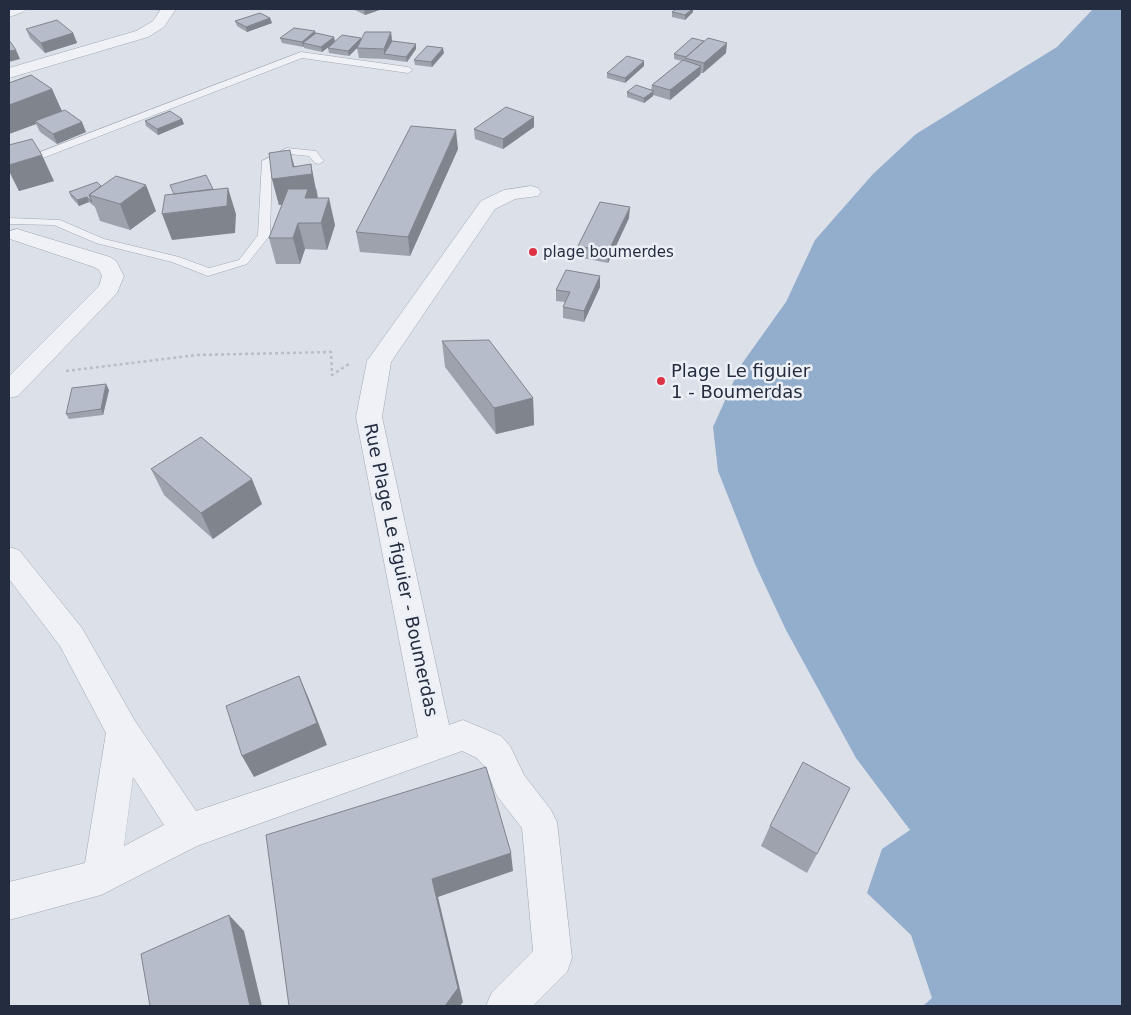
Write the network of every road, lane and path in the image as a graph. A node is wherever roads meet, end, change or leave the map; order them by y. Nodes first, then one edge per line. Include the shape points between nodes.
1 (18, 9) edge
2 (168, 9) edge
3 (9, 12) edge
4 (408, 70) dead end
5 (9, 73) edge
6 (318, 162) dead end
7 (9, 168) edge
8 (531, 192) dead end
9 (11, 232) edge
10 (379, 361) junction
11 (15, 383) edge
12 (9, 558) edge
13 (123, 732) junction
14 (450, 741) junction
15 (188, 831) junction
16 (101, 877) junction
17 (9, 902) edge
18 (506, 1006) edge

1 - 3 street
2 - 5 street via 159,24 142,34
4 - 7 lane via 301,54
6 - 9 lane via 312,153 287,152 267,161 264,235 243,262 208,272 175,259 100,241 56,222
8 - 10 street, Rue Plage Le figuier - Boumerdas via 511,194 488,205
9 - 11 street via 102,262 113,276 109,288
10 - 11 path via 355,360 332,375 331,352 197,355
10 - 14 street, Rue Plage Le figuier - Boumerdas via 369,417 427,699
12 - 13 street via 71,637
13 - 15 street
13 - 16 street
14 - 15 street
14 - 18 street via 489,747 505,770 508,784 539,822 553,958
15 - 16 street
16 - 17 street

